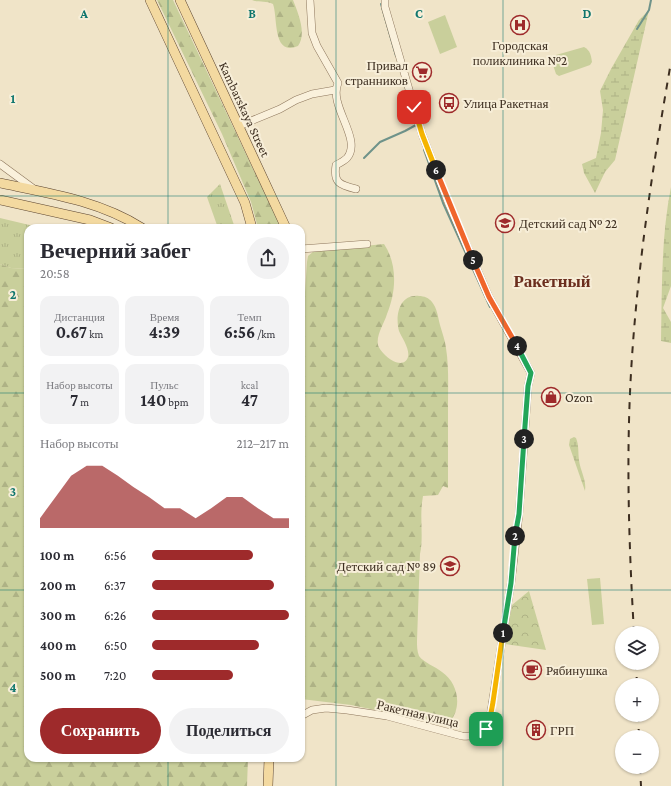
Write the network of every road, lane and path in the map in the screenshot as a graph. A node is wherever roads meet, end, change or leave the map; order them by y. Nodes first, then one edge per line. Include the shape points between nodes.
1 (150, 0) edge
2 (180, 0) edge
3 (310, 0) edge
4 (385, 0) edge
5 (335, 90) junction
6 (239, 126) junction
7 (0, 164) edge
8 (0, 183) edge
9 (356, 189) dead end
10 (36, 191) junction
11 (0, 200) edge
12 (100, 224) edge
13 (136, 224) edge
14 (251, 224) edge
15 (284, 224) edge
16 (367, 244) dead end
17 (305, 249) edge
18 (305, 714) edge
19 (269, 762) edge
20 (268, 786) edge

1 - 14 main road via 245,203
2 - 6 main road, Kambarskaya Street
3 - 5 street via 312,33 338,83
4 - 18 street, Ракетная улица via 420,129 448,202 489,297 531,373 525,414 519,514 502,650 486,729 478,734 462,736 387,716 346,710 326,708
5 - 6 street via 296,100
5 - 9 street via 352,148 346,159 336,165 335,174 338,182
6 - 15 main road, Kambarskaya Street
7 - 10 street
8 - 10 main road
10 - 13 main road via 96,206
11 - 12 main road
16 - 17 street
19 - 20 main road

